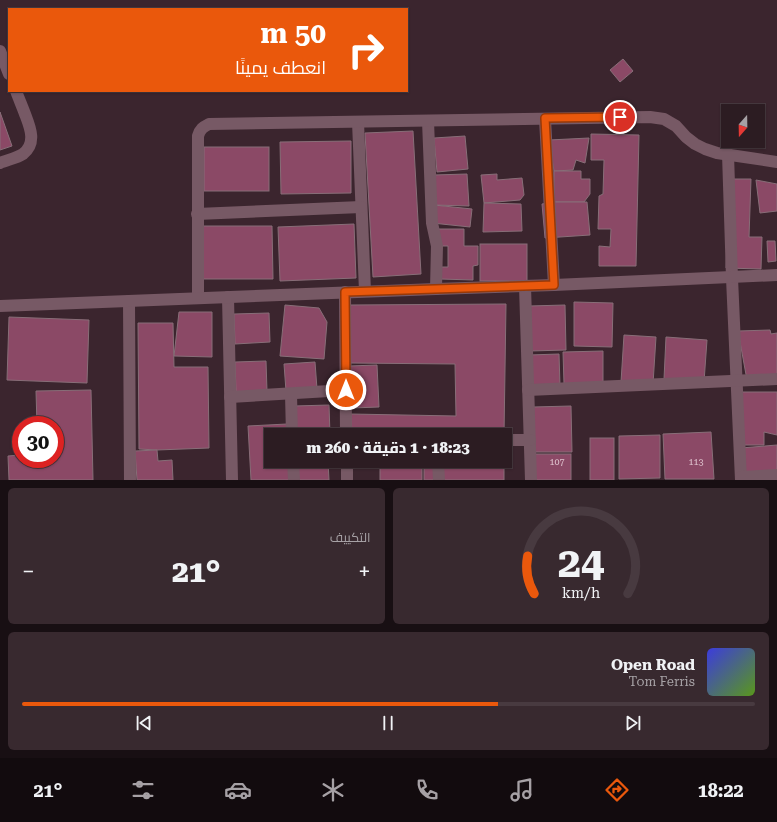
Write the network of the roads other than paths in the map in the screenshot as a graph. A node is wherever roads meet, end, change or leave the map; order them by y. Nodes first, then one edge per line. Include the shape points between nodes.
1 (0, 51) edge
2 (8, 71) edge
3 (16, 92) edge
4 (545, 118) junction
5 (428, 120) junction
6 (358, 122) junction
7 (728, 154) junction
8 (777, 162) edge
9 (0, 163) edge
10 (361, 207) junction
11 (197, 214) junction
12 (777, 276) edge
13 (732, 278) junction
14 (554, 285) junction
15 (525, 286) junction
16 (436, 289) junction
17 (365, 291) junction
18 (345, 292) junction
19 (228, 297) junction
20 (198, 298) junction
21 (129, 301) junction
22 (0, 306) edge
23 (777, 379) edge
24 (737, 381) junction
25 (346, 390) junction
26 (528, 390) junction
27 (291, 394) junction
28 (230, 397) junction
29 (292, 428) edge
30 (346, 428) edge
31 (512, 440) edge
32 (530, 440) junction
33 (293, 468) edge
34 (347, 468) edge
35 (438, 468) edge
36 (777, 475) edge
37 (741, 479) edge
38 (130, 480) edge
39 (232, 480) edge
40 (294, 480) edge
41 (347, 480) edge
42 (438, 480) edge
43 (531, 480) edge

1 - 2 street
3 - 9 street via 32,137 31,144 22,154
4 - 5 street
4 - 7 street via 664,119 676,126 695,144 711,151
4 - 14 street
5 - 6 street
5 - 16 street via 432,223 437,246
6 - 10 street
6 - 11 street via 209,124 203,127 198,136
7 - 8 street
7 - 13 street
10 - 11 street
10 - 17 street
11 - 20 street
12 - 13 street
13 - 14 street
13 - 24 street
14 - 15 street
15 - 16 street
15 - 26 street
16 - 17 street
17 - 18 street
18 - 19 street
18 - 25 street
19 - 20 street
19 - 28 street
20 - 21 street
21 - 22 street
21 - 38 street
23 - 24 street
24 - 26 street
24 - 37 street
25 - 27 street
25 - 30 street
26 - 32 street
27 - 28 street
27 - 29 street
28 - 39 street
31 - 32 street
32 - 43 street
33 - 40 street
34 - 41 street
35 - 42 street
36 - 37 street

